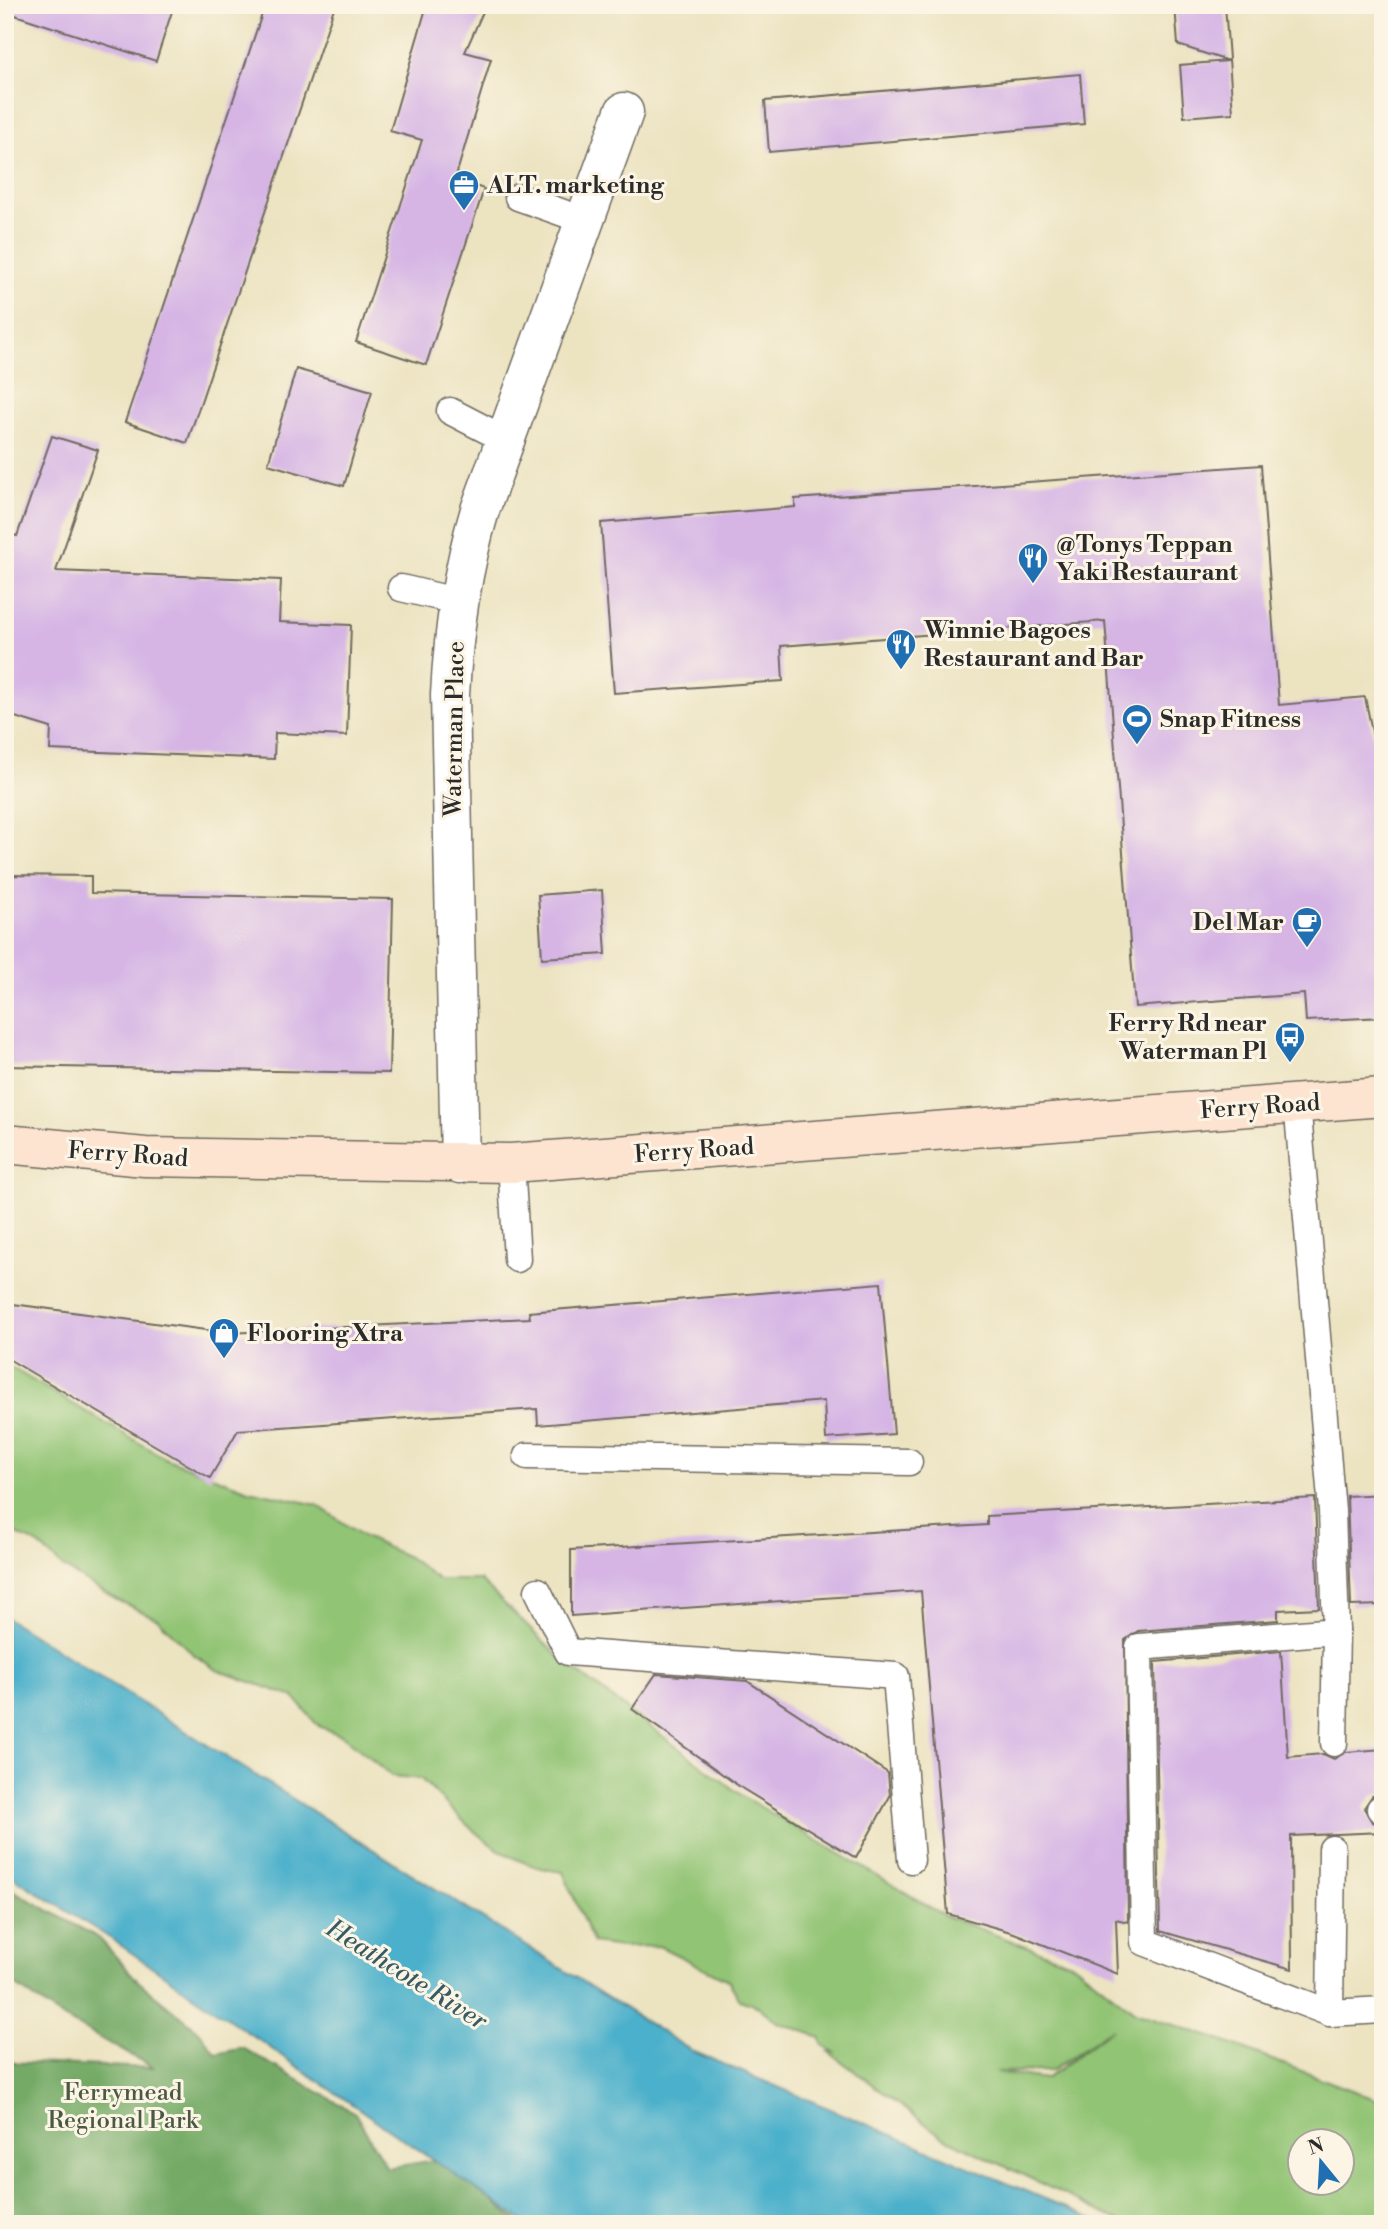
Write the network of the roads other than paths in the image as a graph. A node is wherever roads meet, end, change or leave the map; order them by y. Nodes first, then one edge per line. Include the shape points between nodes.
1 (624, 112) dead end
2 (518, 197) dead end
3 (583, 220) junction
4 (450, 411) dead end
5 (506, 440) junction
6 (401, 588) dead end
7 (460, 602) junction
8 (1383, 1097) edge
9 (1297, 1102) junction
10 (5, 1144) edge
11 (511, 1163) junction
12 (460, 1164) junction
13 (517, 1259) dead end
14 (527, 1456) dead end
15 (909, 1462) dead end
16 (538, 1591) dead end
17 (1335, 1631) junction
18 (1334, 1743) dead end
19 (1332, 1849) dead end
20 (911, 1860) dead end
21 (1383, 2010) edge
22 (1330, 2013) junction

1 - 3 street, Waterman Place
2 - 3 lane
3 - 5 street, Waterman Place
4 - 5 lane
5 - 7 street, Waterman Place via 472,537
6 - 7 lane
7 - 12 street, Waterman Place via 452,659 450,758
8 - 9 main road, Ferry Road
9 - 11 main road, Ferry Road
9 - 17 lane via 1332,1511
10 - 12 main road, Ferry Road via 145,1157
11 - 12 main road, Ferry Road
11 - 13 lane
14 - 15 lane
16 - 20 lane via 568,1652 896,1676
17 - 18 lane
17 - 22 lane via 1139,1647 1144,1942
19 - 22 lane
21 - 22 lane

